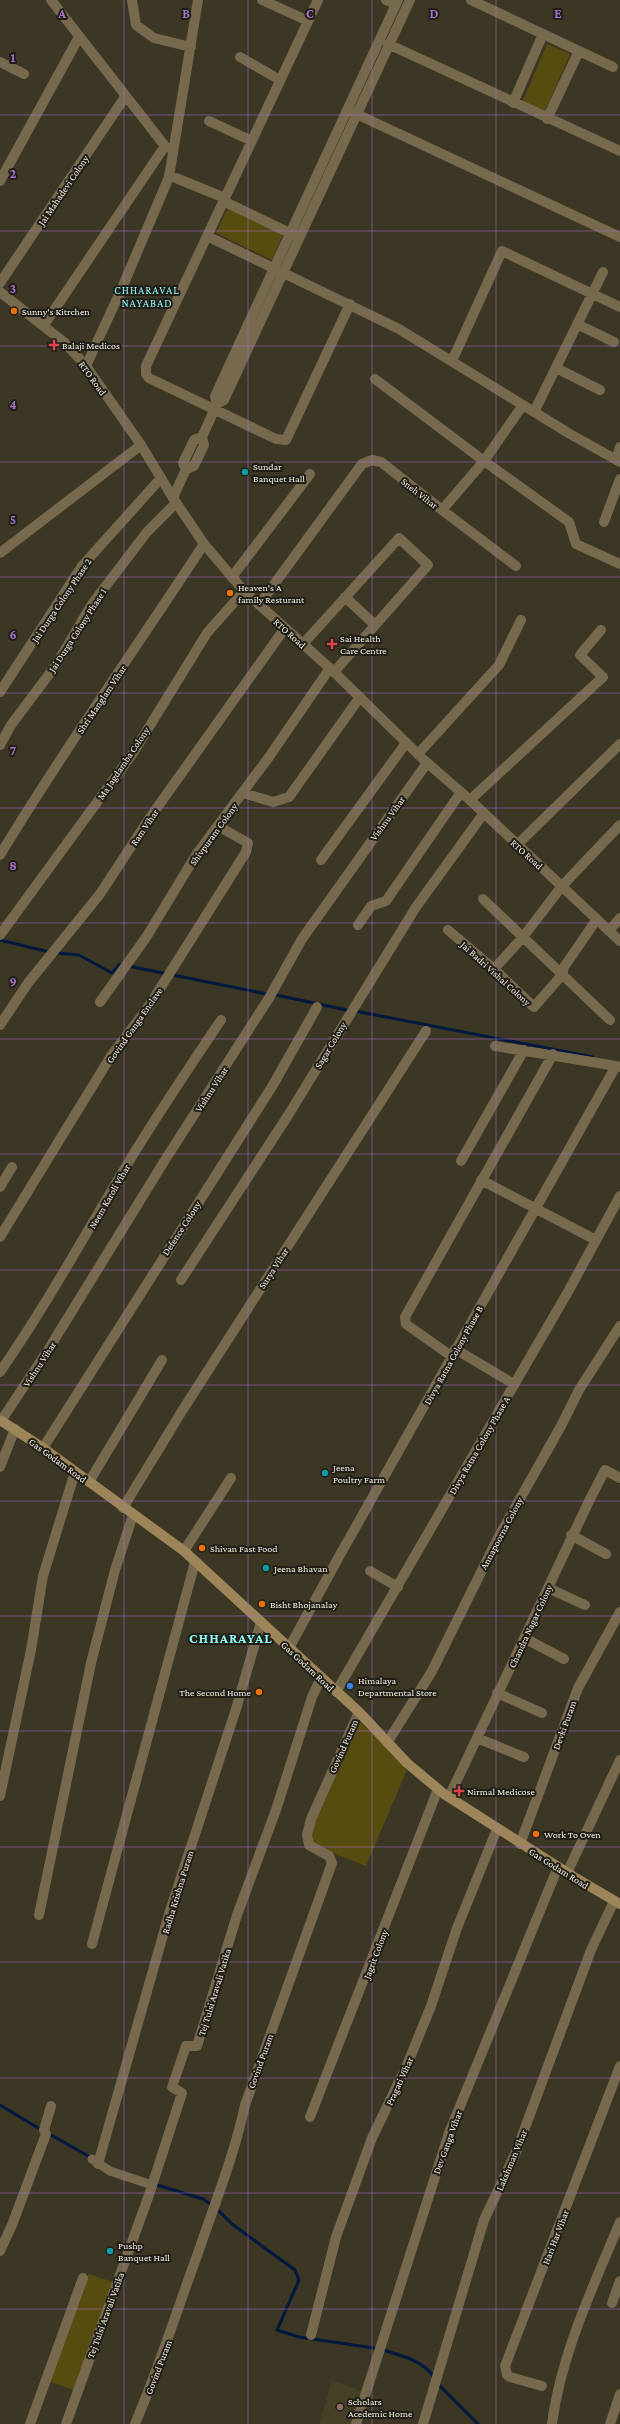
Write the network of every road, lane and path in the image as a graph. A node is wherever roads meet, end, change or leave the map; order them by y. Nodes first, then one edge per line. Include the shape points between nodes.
1 (51, 0) edge
2 (132, 0) edge
3 (198, 0) edge
4 (262, 0) edge
5 (318, 0) edge
6 (386, 0) edge
7 (410, 0) edge
8 (471, 0) edge
9 (397, 2) edge
10 (395, 20) junction
11 (308, 21) junction
12 (543, 34) junction
13 (79, 37) junction
14 (388, 44) junction
15 (191, 46) junction
16 (579, 51) junction
17 (240, 58) dead end
18 (0, 62) edge
19 (613, 68) dead end
20 (24, 74) dead end
21 (280, 80) junction
22 (125, 97) junction
23 (513, 103) junction
24 (352, 112) junction
25 (547, 119) junction
26 (209, 121) dead end
27 (252, 142) junction
28 (170, 148) junction
29 (620, 152) edge
30 (176, 178) dead end
31 (0, 181) edge
32 (224, 200) junction
33 (207, 236) junction
34 (294, 236) junction
35 (620, 237) edge
36 (273, 268) junction
37 (283, 272) junction
38 (603, 272) dead end
39 (0, 283) edge
40 (592, 293) junction
41 (2, 296) edge
42 (350, 304) junction
43 (620, 307) edge
44 (577, 324) junction
45 (44, 326) junction
46 (614, 342) dead end
47 (452, 361) junction
48 (86, 366) junction
49 (556, 368) junction
50 (375, 380) dead end
51 (600, 390) dead end
52 (523, 405) junction
53 (216, 406) junction
54 (534, 412) junction
55 (202, 437) junction
56 (141, 445) junction
57 (620, 447) edge
58 (188, 452) junction
59 (198, 456) junction
60 (484, 461) junction
61 (618, 461) edge
62 (186, 469) junction
63 (310, 474) dead end
64 (161, 478) junction
65 (620, 479) edge
66 (175, 501) junction
67 (442, 510) junction
68 (604, 522) dead end
69 (204, 544) junction
70 (0, 553) edge
71 (620, 564) edge
72 (516, 566) dead end
73 (232, 577) junction
74 (244, 592) junction
75 (346, 597) junction
76 (259, 605) junction
77 (521, 620) dead end
78 (375, 624) junction
79 (285, 628) junction
80 (601, 630) dead end
81 (303, 644) junction
82 (332, 670) junction
83 (0, 692) edge
84 (360, 697) junction
85 (406, 742) junction
86 (620, 744) edge
87 (0, 745) edge
88 (418, 754) junction
89 (427, 763) junction
90 (461, 792) junction
91 (243, 793) junction
92 (470, 800) junction
93 (484, 814) junction
94 (620, 825) edge
95 (218, 826) junction
96 (517, 845) junction
97 (0, 855) edge
98 (321, 860) dead end
99 (562, 886) junction
100 (483, 899) dead end
101 (620, 918) edge
102 (597, 919) junction
103 (358, 925) dead end
104 (448, 930) dead end
105 (609, 931) junction
106 (0, 935) edge
107 (523, 937) junction
108 (620, 941) edge
109 (494, 969) junction
110 (562, 975) junction
111 (100, 1002) dead end
112 (316, 1008) dead end
113 (220, 1020) dead end
114 (610, 1020) dead end
115 (0, 1025) edge
116 (426, 1031) dead end
117 (495, 1046) dead end
118 (524, 1050) junction
119 (553, 1054) junction
120 (618, 1066) edge
121 (461, 1161) dead end
122 (12, 1167) dead end
123 (481, 1180) junction
124 (0, 1187) edge
125 (620, 1196) edge
126 (534, 1208) junction
127 (0, 1237) edge
128 (596, 1240) junction
129 (181, 1280) dead end
130 (620, 1326) edge
131 (453, 1353) junction
132 (162, 1360) dead end
133 (0, 1372) edge
134 (514, 1384) junction
135 (0, 1420) edge
136 (15, 1430) junction
137 (43, 1448) junction
138 (0, 1467) edge
139 (75, 1472) junction
140 (231, 1478) dead end
141 (620, 1478) edge
142 (89, 1482) junction
143 (123, 1508) junction
144 (133, 1515) junction
145 (571, 1535) junction
146 (184, 1551) junction
147 (606, 1554) dead end
148 (195, 1562) junction
149 (370, 1571) dead end
150 (398, 1587) junction
151 (548, 1588) junction
152 (585, 1604) dead end
153 (620, 1612) edge
154 (261, 1622) junction
155 (524, 1638) junction
156 (289, 1648) junction
157 (564, 1659) dead end
158 (321, 1678) junction
159 (336, 1692) junction
160 (498, 1693) junction
161 (359, 1712) junction
162 (542, 1713) dead end
163 (477, 1738) junction
164 (387, 1743) junction
165 (524, 1758) dead end
166 (620, 1760) edge
167 (438, 1789) junction
168 (0, 1796) edge
169 (449, 1797) junction
170 (497, 1829) junction
171 (520, 1844) junction
172 (562, 1870) junction
173 (617, 1902) edge
174 (39, 1915) dead end
175 (92, 1944) dead end
176 (620, 2066) edge
177 (51, 2106) dead end
178 (310, 2117) dead end
179 (95, 2162) joint
180 (152, 2185) junction
181 (620, 2222) edge
182 (0, 2251) edge
183 (83, 2278) dead end
184 (620, 2280) edge
185 (612, 2302) dead end
186 (310, 2335) dead end
187 (542, 2386) dead end
188 (620, 2394) edge
189 (30, 2424) edge
190 (66, 2424) edge
191 (135, 2424) edge
192 (356, 2424) edge
193 (423, 2424) edge
194 (552, 2424) edge
195 (610, 2424) edge

1 - 13 street
2 - 15 street via 136,25 154,38
3 - 15 street
4 - 11 street
5 - 11 street
6 - 9 street
7 - 10 street
8 - 12 street
9 - 10 street
10 - 14 street
10 - 24 street
11 - 21 street
12 - 16 street
12 - 23 street
13 - 22 street
13 - 31 street
14 - 23 street
14 - 24 street
15 - 28 street
16 - 19 street
16 - 25 street
17 - 21 street
18 - 20 street
21 - 27 street
22 - 28 street
22 - 39 street, Jai Mahadevi Colony
23 - 25 street
24 - 34 street
24 - 35 street
25 - 29 street
26 - 27 street
27 - 32 street
28 - 45 street
28 - 48 street via 169,177
30 - 32 street
32 - 33 street
32 - 34 street
33 - 36 street
33 - 53 street via 146,366 146,374 149,378
34 - 36 street
34 - 37 street
36 - 37 street
36 - 53 street via 216,396
37 - 42 street
37 - 53 street via 224,400
38 - 40 street
40 - 43 street
40 - 44 street
40 - 47 street via 502,251
41 - 45 street, RTO Road
42 - 47 street via 399,329
42 - 53 street via 286,440 276,439
44 - 46 street
44 - 49 street
45 - 48 street, RTO Road
47 - 52 street
48 - 56 street, RTO Road
49 - 51 street
49 - 54 street
50 - 60 street
52 - 54 street
52 - 60 street, Sneh Vihar
53 - 55 street
54 - 61 street
55 - 58 street via 194,440
55 - 59 street via 204,445
56 - 64 street, RTO Road
56 - 70 street
57 - 61 street
58 - 59 street
58 - 62 street via 183,463
59 - 62 street via 194,466
60 - 67 street, Sneh Vihar
60 - 71 street via 569,522 576,544
62 - 66 street
63 - 73 street
64 - 66 street, RTO Road
64 - 83 street, Jai Durga Colony Phase 2 via 82,566
65 - 68 street
66 - 69 street, RTO Road
66 - 87 street, Jai Durga Colony Phase 1 via 147,532 92,604 56,665 10,725
67 - 72 street
67 - 76 street, Sneh Vihar via 381,462 372,460 362,464
69 - 73 street, RTO Road
69 - 97 street, Shri Manglam Vihar via 106,694 50,772
73 - 74 street, RTO Road
74 - 76 street, RTO Road
74 - 106 street, Ma Jagdamba Colony via 208,632 133,752
75 - 78 street
75 - 78 street, Shivpuram Colony via 399,538 428,565
75 - 81 street
76 - 79 street, RTO Road
77 - 88 street via 499,665
78 - 82 street, Shivpuram Colony
79 - 81 street, RTO Road
79 - 115 street, Ram Vihar via 149,819 100,894 28,983
80 - 92 street via 580,655 603,677
81 - 82 street, RTO Road
82 - 84 street, RTO Road
82 - 91 street, Shivpuram Colony
84 - 85 street, RTO Road
84 - 91 street via 289,797 273,802
85 - 88 street, RTO Road
85 - 98 street
86 - 96 street
88 - 89 street, RTO Road
89 - 90 street, RTO Road
89 - 135 street, Vishnu Vihar via 302,939 270,998 165,1160 48,1350
90 - 92 street, RTO Road
90 - 103 street via 386,901 371,906
91 - 95 street, Shivpuram Colony
92 - 93 street, RTO Road
93 - 96 street, RTO Road
93 - 129 street, Sagar Colony via 416,907 287,1117
94 - 99 street
95 - 111 street, Shivpuram Colony via 196,855 147,936
95 - 127 street, Govind Ganga Enclave via 248,843 246,852 149,1006 111,1056
96 - 99 street, RTO Road
99 - 102 street, RTO Road
99 - 107 street
100 - 107 street
101 - 105 street
102 - 105 street, RTO Road
102 - 110 street, Jai Badri Vishal Colony via 564,967
104 - 109 street, Jai Badri Vishal Colony
105 - 108 street, RTO Road
107 - 109 street
107 - 110 street
109 - 110 street, Jai Badri Vishal Colony via 534,1007
110 - 114 street
112 - 137 street, Defence Colony via 273,1085
113 - 133 street, Neem Karoli Vihar via 167,1100 61,1278
116 - 143 street, Surya Vihar via 182,1411
117 - 118 street
118 - 119 street
118 - 121 street
119 - 120 street
119 - 123 street
120 - 126 street, Divya Ratna Colony Phase B
122 - 124 street
123 - 126 street
123 - 131 street via 404,1321 413,1330
125 - 128 street, Divya Ratna Colony Phase A
126 - 128 street
126 - 131 street, Divya Ratna Colony Phase B
128 - 134 street, Divya Ratna Colony Phase A
130 - 164 street, Annapoorna Colony via 578,1390 567,1415 498,1538 432,1671
131 - 134 street
131 - 156 street, Divya Ratna Colony Phase B
132 - 142 street
134 - 150 street, Divya Ratna Colony Phase A
135 - 136 main road, Gas Godam Road
136 - 137 main road, Gas Godam Road
136 - 138 street
137 - 139 main road, Gas Godam Road
139 - 142 main road, Gas Godam Road
139 - 168 street via 43,1576 31,1650
140 - 146 street
141 - 145 street, Chandra Nagar Colony via 606,1470
142 - 143 main road, Gas Godam Road
143 - 144 main road, Gas Godam Road
144 - 146 main road, Gas Godam Road
144 - 174 street via 115,1570 91,1663
145 - 147 street
145 - 151 street, Chandra Nagar Colony
146 - 148 main road, Gas Godam Road
148 - 154 main road, Gas Godam Road
148 - 175 street
149 - 150 street
150 - 159 street, Divya Ratna Colony Phase A
151 - 152 street
151 - 155 street, Chandra Nagar Colony
153 - 171 street, Devki Puram via 578,1688
154 - 156 main road, Gas Godam Road
154 - 179 street, Radha Krishna Puram
155 - 157 street
155 - 160 street, Chandra Nagar Colony
156 - 158 main road, Gas Godam Road
158 - 159 main road, Gas Godam Road
158 - 180 street, Tej Tulsi Aravali Vatika via 312,1697 276,1810 238,1915 197,2046 186,2046 172,2087 182,2093
159 - 161 main road, Gas Godam Road
160 - 162 street
160 - 163 street, Chandra Nagar Colony
161 - 164 main road, Gas Godam Road
161 - 191 street, Govind Puram via 311,1819 307,1836 309,1845 329,1856 332,1863 245,2105 220,2195 158,2368
163 - 165 street
163 - 169 street, Chandra Nagar Colony
164 - 167 main road, Gas Godam Road
166 - 172 street, Dev Ganga Vihar
167 - 169 main road, Gas Godam Road
167 - 178 street, Jagrit Colony
169 - 170 main road, Gas Godam Road
170 - 171 main road, Gas Godam Road
170 - 186 street, Pragati Vihar via 457,1928 431,2006 407,2065 372,2138 336,2236
171 - 172 main road, Gas Godam Road
172 - 173 main road, Gas Godam Road
172 - 192 street, Dev Ganga Vihar via 449,2133
173 - 193 street, Lakshman Vihar via 591,1950 516,2152 484,2220
176 - 187 street, Hari Har Vihar via 505,2366 510,2377
177 - 182 street via 44,2130 46,2134
179 - 180 street via 110,2171
180 - 190 street, Tej Tulsi Aravali Vatika
181 - 194 street via 585,2303 567,2360
183 - 189 street
184 - 185 street
188 - 195 street

